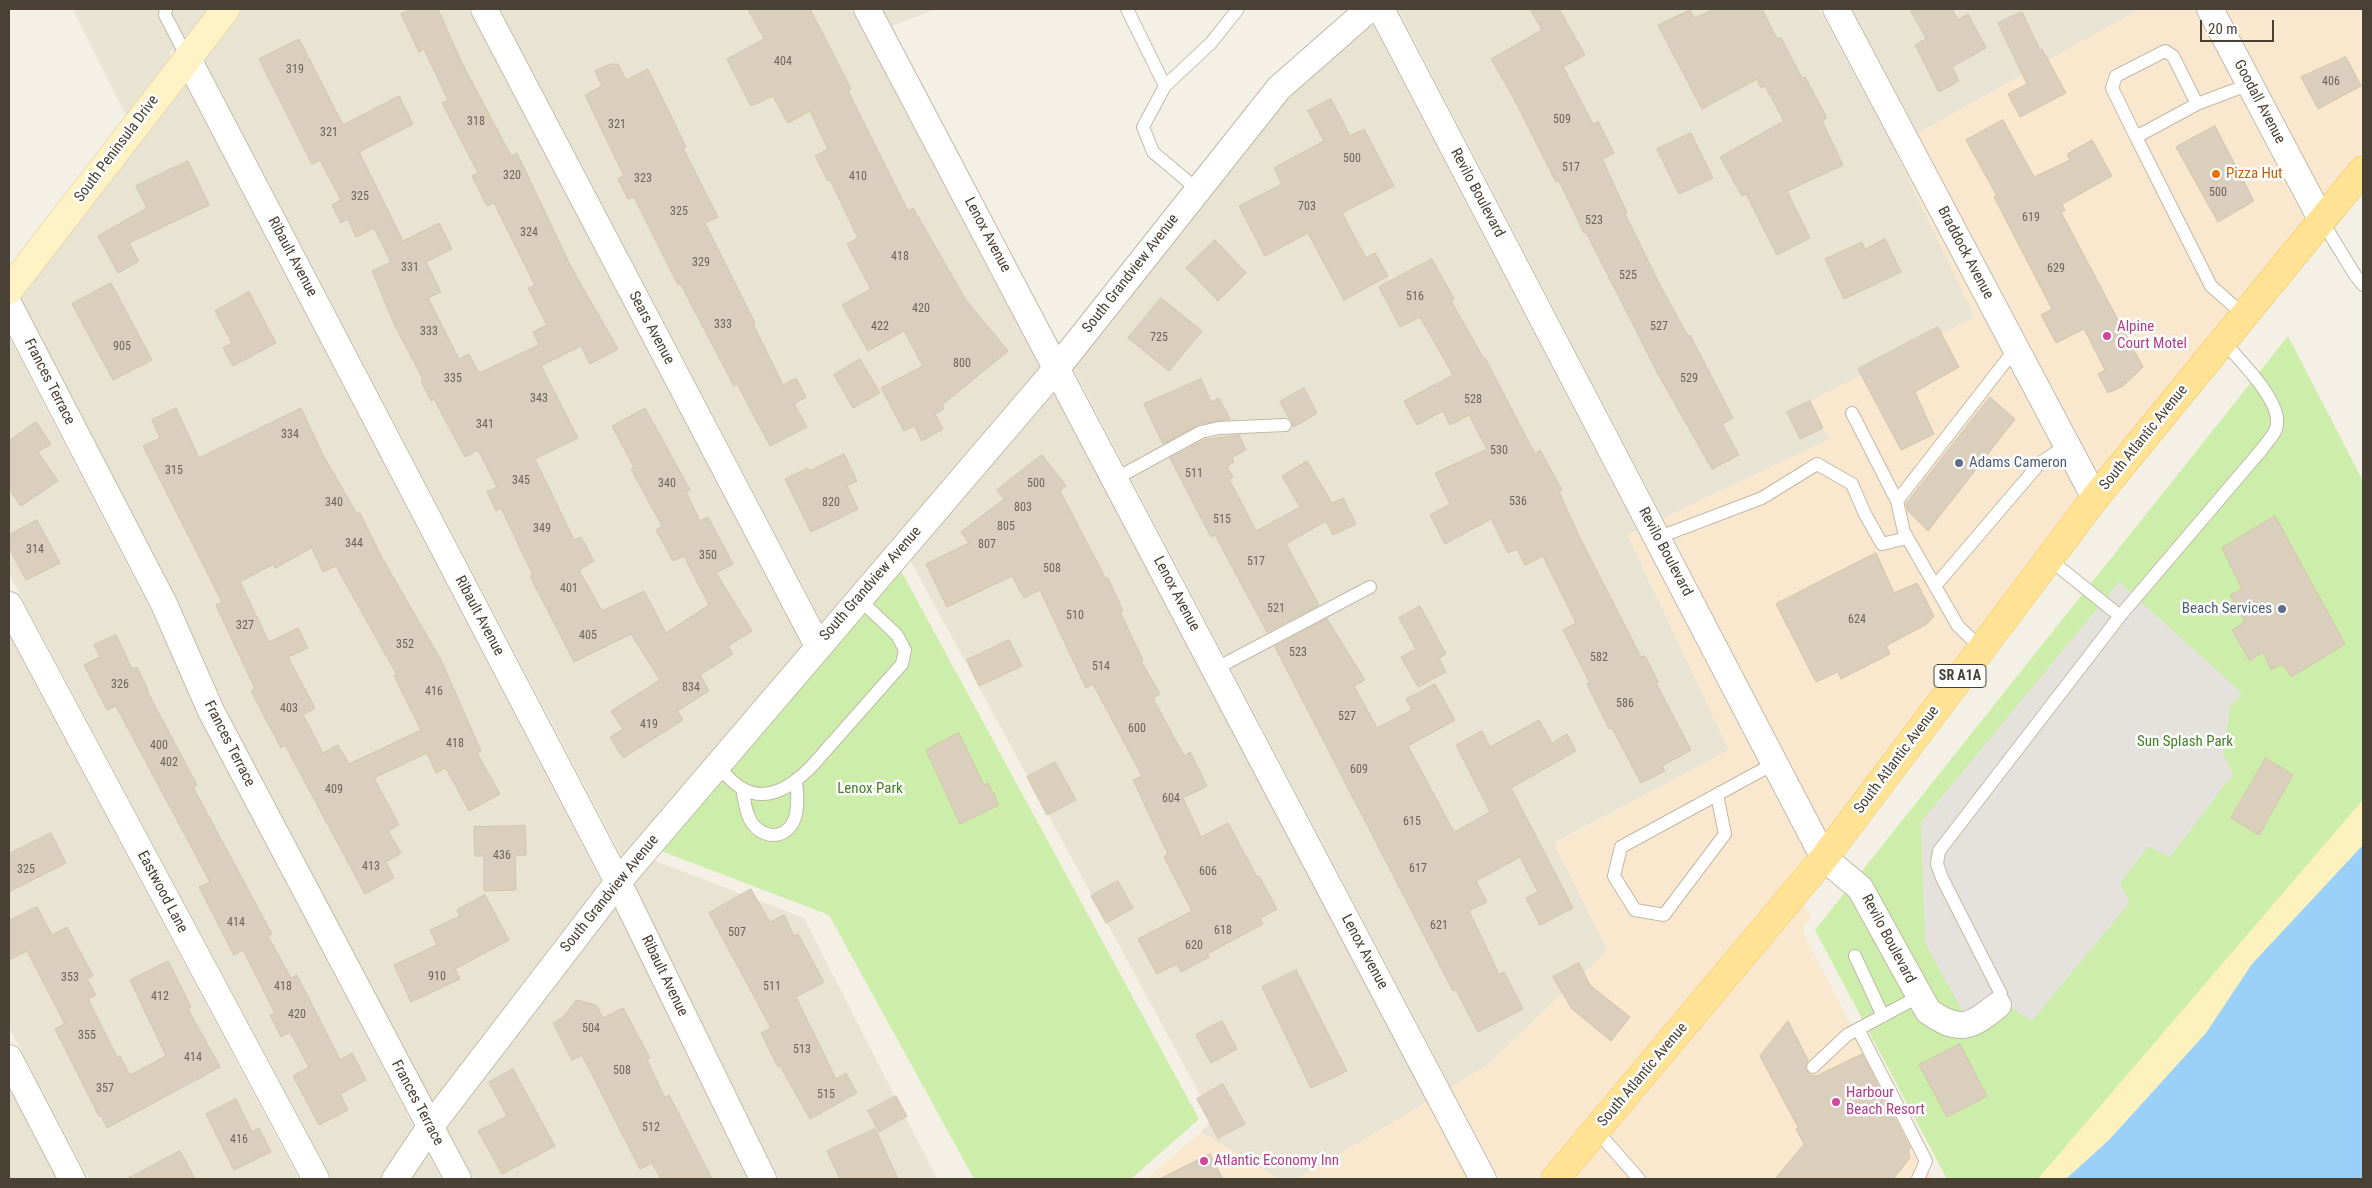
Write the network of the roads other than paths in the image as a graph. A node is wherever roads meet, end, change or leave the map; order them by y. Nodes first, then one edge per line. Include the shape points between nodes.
1 (166, 9) edge
2 (484, 9) edge
3 (867, 9) edge
4 (1127, 9) edge
5 (1238, 9) edge
6 (1369, 9) edge
7 (1382, 9) edge
8 (1836, 9) edge
9 (2210, 9) edge
10 (220, 11) edge
11 (187, 57) junction
12 (2250, 84) junction
13 (1165, 86) junction
14 (2197, 104) junction
15 (2136, 137) junction
16 (2363, 170) edge
17 (1198, 190) junction
18 (2322, 221) junction
19 (2363, 284) edge
20 (9, 290) edge
21 (9, 305) edge
22 (2244, 315) junction
23 (2224, 341) junction
24 (2016, 348) junction
25 (1057, 368) junction
26 (1852, 413) dead end
27 (1285, 425) dead end
28 (2067, 445) junction
29 (1115, 479) junction
30 (2095, 498) junction
31 (1897, 501) junction
32 (1657, 538) junction
33 (1907, 538) junction
34 (2049, 559) junction
35 (1935, 586) junction
36 (1370, 587) dead end
37 (859, 599) junction
38 (9, 605) edge
39 (2120, 616) junction
40 (818, 646) junction
41 (1981, 648) junction
42 (1215, 669) junction
43 (1775, 763) junction
44 (717, 766) junction
45 (796, 782) junction
46 (742, 788) junction
47 (1717, 795) junction
48 (1824, 858) junction
49 (618, 882) junction
50 (1855, 956) dead end
51 (1918, 997) junction
52 (1998, 1005) joint
53 (1883, 1016) junction
54 (1858, 1029) junction
55 (9, 1058) edge
56 (1813, 1067) dead end
57 (430, 1127) junction
58 (1596, 1130) junction
59 (72, 1179) edge
60 (316, 1179) edge
61 (395, 1179) edge
62 (458, 1179) edge
63 (763, 1179) edge
64 (1483, 1179) edge
65 (1555, 1179) edge
66 (1639, 1179) edge
67 (1918, 1179) edge

1 - 11 lane via 165,16
2 - 40 street, Sears Avenue
3 - 25 street, Lenox Avenue
4 - 13 lane
5 - 13 lane via 1211,43
6 - 17 street, South Grandview Avenue via 1279,88
7 - 32 street, Revilo Boulevard
8 - 24 street, Braddock Avenue
9 - 12 street, Goodall Avenue
10 - 11 main road, South Peninsula Drive
11 - 20 main road, South Peninsula Drive
11 - 49 street, Ribault Avenue
12 - 14 lane
12 - 18 street, Goodall Avenue
13 - 17 lane via 1143,127 1152,152
14 - 15 lane
14 - 15 lane via 2173,56 2165,51 2116,76 2112,88
15 - 22 lane via 2211,286
16 - 18 main road, South Atlantic Avenue / SR A1A
17 - 25 street, South Grandview Avenue
18 - 19 lane
18 - 22 main road, South Atlantic Avenue / SR A1A
21 - 57 street, Frances Terrace via 164,604 211,711
22 - 23 main road, South Atlantic Avenue / SR A1A
23 - 30 main road, South Atlantic Avenue / SR A1A
23 - 39 lane via 2265,390 2276,410 2276,429
24 - 28 street, Braddock Avenue
24 - 31 lane
25 - 29 street, Lenox Avenue
25 - 37 street, South Grandview Avenue
26 - 31 lane
27 - 29 lane via 1201,432
28 - 30 street, Braddock Avenue
28 - 35 lane via 2040,463
29 - 42 street, Lenox Avenue
30 - 34 main road, South Atlantic Avenue / SR A1A
31 - 33 lane
32 - 33 lane via 1762,498 1817,464 1852,484 1882,544
32 - 43 street, Revilo Boulevard
33 - 35 lane
34 - 39 lane
34 - 41 main road, South Atlantic Avenue / SR A1A
35 - 41 lane via 1958,626
36 - 42 lane
37 - 40 street, South Grandview Avenue
37 - 45 lane via 897,635 905,650 902,664
38 - 60 street, Eastwood Lane
39 - 52 lane via 1939,851 1937,864 1942,878 2002,994
40 - 44 street, South Grandview Avenue
41 - 48 main road, South Atlantic Avenue / SR A1A
42 - 64 street, Lenox Avenue
43 - 47 lane
43 - 48 street, Revilo Boulevard
44 - 46 lane
44 - 49 street, South Grandview Avenue
45 - 46 lane via 779,791 757,794
45 - 46 lane via 798,793 791,826 778,836 766,835 755,826 748,816
47 - 47 lane via 1621,847 1614,876 1634,910 1664,915 1725,834
48 - 51 street, Revilo Boulevard via 1860,888
48 - 58 main road, South Atlantic Avenue / SR A1A
49 - 57 street, South Grandview Avenue
49 - 63 street, Ribault Avenue
50 - 53 lane
51 - 52 street, Revilo Boulevard via 1928,1011 1943,1022 1958,1026 1976,1023
51 - 53 lane
53 - 54 lane
54 - 56 lane via 1847,1035
54 - 67 lane via 1926,1161
55 - 59 street
57 - 61 street, South Grandview Avenue
57 - 62 street, Frances Terrace
58 - 65 main road, South Atlantic Avenue / SR A1A
58 - 66 lane

